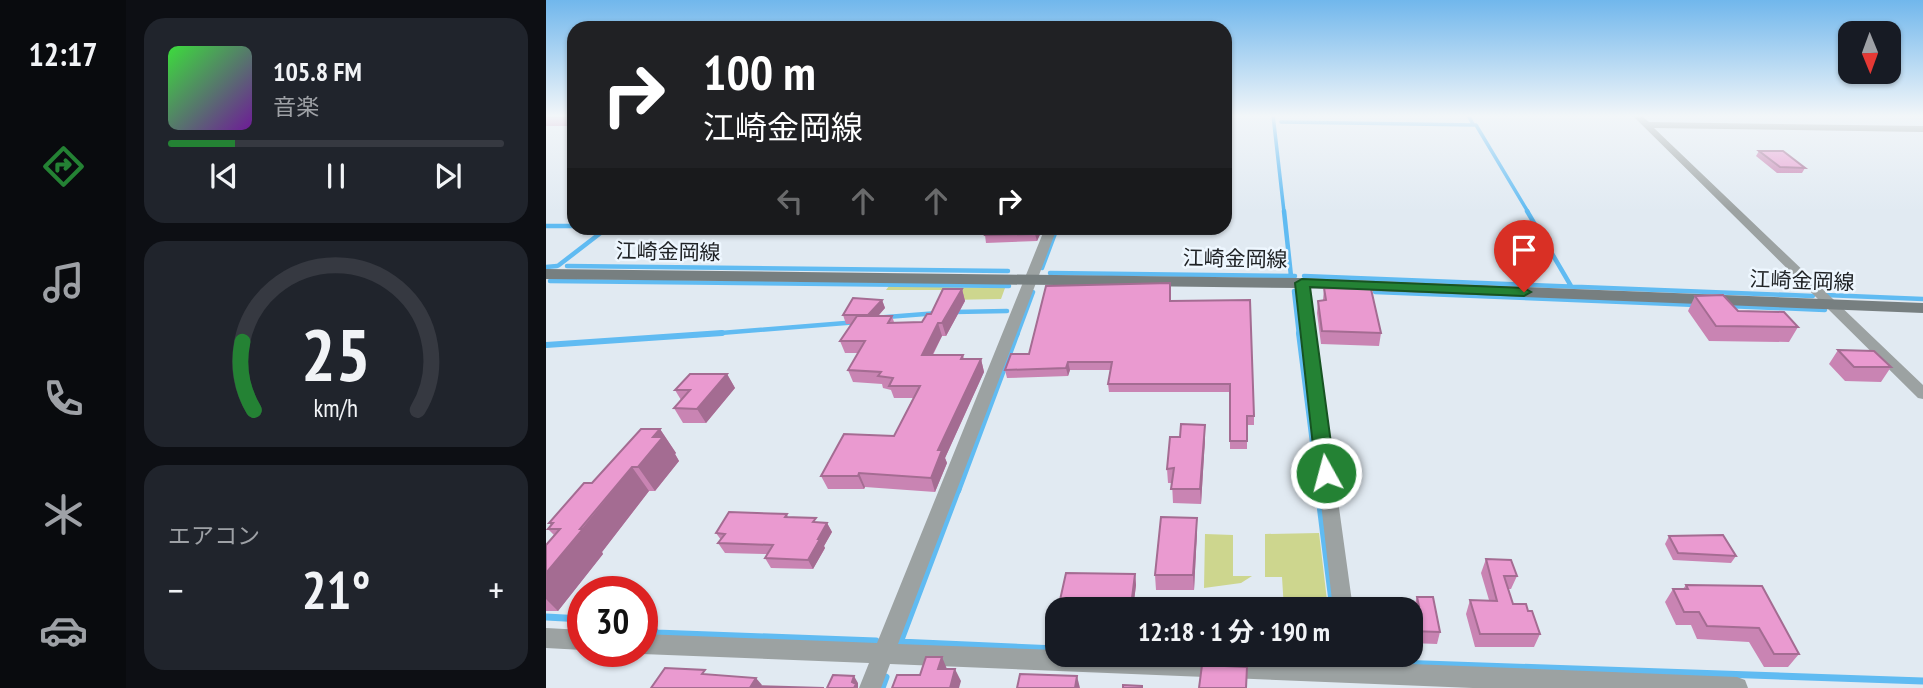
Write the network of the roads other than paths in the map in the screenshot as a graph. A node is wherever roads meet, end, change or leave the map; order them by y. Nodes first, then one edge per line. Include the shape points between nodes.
1 (1669, 147) edge
2 (1048, 235) edge
3 (546, 274) edge
4 (1031, 279) junction
5 (1302, 283) junction
6 (1830, 304) junction
7 (1923, 308) edge
8 (1923, 394) edge
9 (1341, 597) edge
10 (546, 638) edge
11 (567, 639) edge
12 (658, 645) edge
13 (883, 653) junction
14 (1344, 673) edge
15 (870, 688) edge
16 (1737, 688) edge

1 - 6 street
2 - 4 street
3 - 4 main road, 江崎金岡線
4 - 5 main road, 江崎金岡線
4 - 13 street
5 - 6 main road, 江崎金岡線
5 - 9 street
6 - 7 main road, 江崎金岡線
6 - 8 street
10 - 11 street
12 - 13 street
13 - 14 street
13 - 15 street
14 - 16 street

